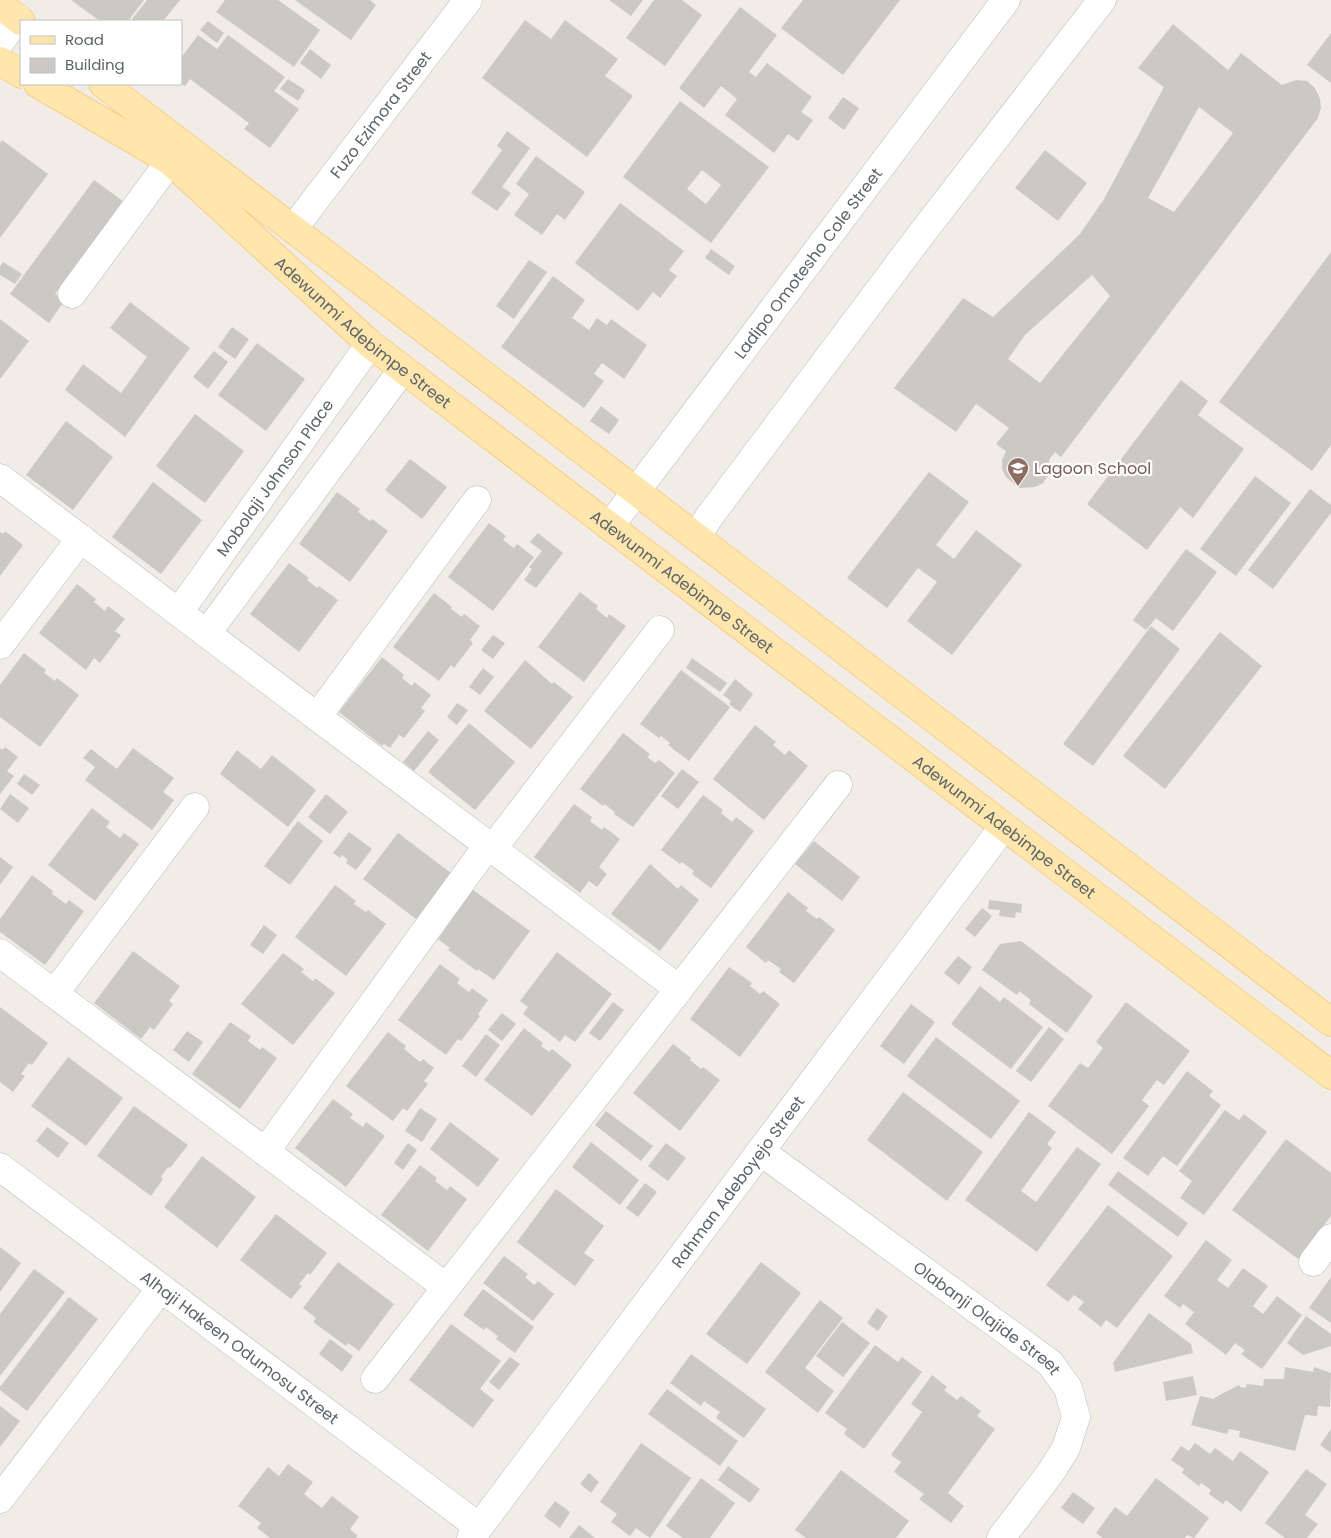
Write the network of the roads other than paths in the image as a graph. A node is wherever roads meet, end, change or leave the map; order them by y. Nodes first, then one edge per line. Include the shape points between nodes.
1 (468, 0) edge
2 (1006, 0) edge
3 (1102, 0) edge
4 (13, 15) edge
5 (0, 42) edge
6 (0, 61) edge
7 (20, 73) edge
8 (40, 85) edge
9 (104, 85) edge
10 (170, 161) junction
11 (293, 229) junction
12 (72, 294) dead end
13 (370, 344) junction
14 (403, 369) junction
15 (0, 478) edge
16 (636, 490) junction
17 (477, 500) dead end
18 (610, 526) junction
19 (697, 537) junction
20 (81, 538) junction
21 (178, 612) junction
22 (660, 630) dead end
23 (207, 633) junction
24 (0, 645) edge
25 (317, 717) junction
26 (838, 784) dead end
27 (195, 807) dead end
28 (1004, 826) junction
29 (490, 847) junction
30 (0, 953) edge
31 (679, 989) junction
32 (54, 994) junction
33 (1331, 1022) edge
34 (1331, 1075) edge
35 (760, 1151) junction
36 (264, 1152) junction
37 (0, 1167) edge
38 (1331, 1238) edge
39 (1313, 1262) dead end
40 (446, 1287) junction
41 (161, 1288) junction
42 (375, 1379) dead end
43 (0, 1499) edge
44 (475, 1532) edge
45 (1001, 1538) edge

1 - 11 street, Fuzo Ezimora Street
2 - 16 street, Ladipo Omotesho Cole Street
3 - 19 street via 910,249
4 - 5 street
6 - 7 main road
8 - 10 main road, Adewunmi Adebimpe Street
9 - 11 main road, Adewunmi Adebimpe Street
10 - 12 street
10 - 13 main road, Adewunmi Adebimpe Street
11 - 16 main road, Adewunmi Adebimpe Street
13 - 14 main road, Adewunmi Adebimpe Street
13 - 21 street, Mobolaji Johnson Place
14 - 18 main road, Adewunmi Adebimpe Street
14 - 23 street
15 - 20 street
16 - 18 street, Ladipo Omotesho Cole Street
16 - 19 main road, Adewunmi Adebimpe Street
17 - 25 street
18 - 28 main road, Adewunmi Adebimpe Street
19 - 33 main road, Adewunmi Adebimpe Street
20 - 21 street
20 - 24 street
21 - 23 street
22 - 29 street
23 - 25 street
25 - 29 street
26 - 31 street
27 - 32 street
28 - 34 main road, Adewunmi Adebimpe Street
28 - 35 street, Rahman Adeboyejo Street
29 - 31 street
29 - 36 street
30 - 32 street
31 - 40 street
32 - 36 street
35 - 44 street, Rahman Adeboyejo Street
35 - 45 street, Olabanji Olajide Street via 1050,1363 1068,1388 1076,1417 1066,1448
36 - 40 street
37 - 41 street, Alhaji Hakeen Odumosu Street
38 - 39 street
40 - 42 street
41 - 43 street
41 - 44 street, Alhaji Hakeen Odumosu Street

